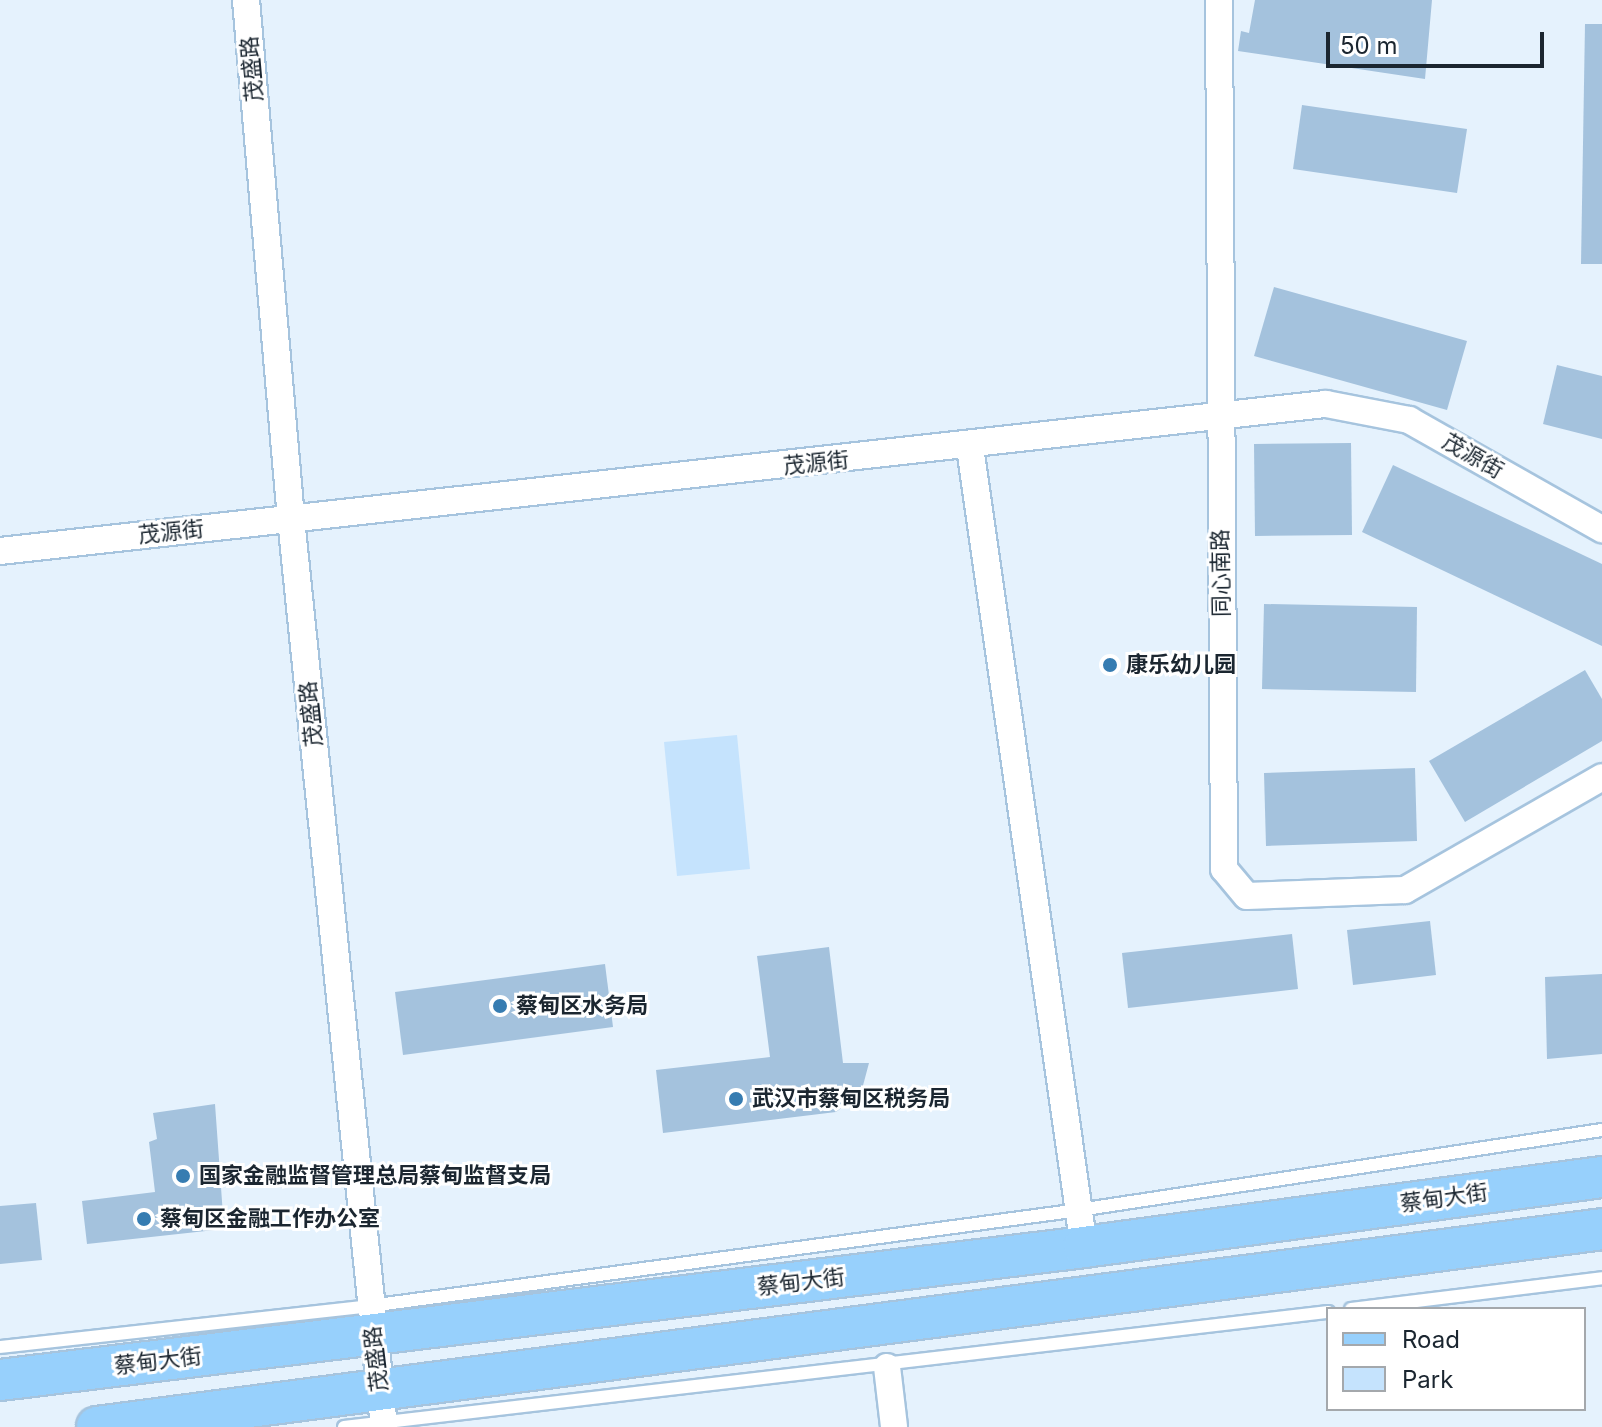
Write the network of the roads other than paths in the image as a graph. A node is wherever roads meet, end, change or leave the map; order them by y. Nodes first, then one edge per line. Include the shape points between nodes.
1 (246, 0) edge
2 (1219, 0) edge
3 (1219, 417) junction
4 (970, 447) junction
5 (291, 519) junction
6 (1602, 529) edge
7 (0, 551) edge
8 (1602, 777) edge
9 (1602, 1130) edge
10 (1602, 1177) edge
11 (1081, 1228) junction
12 (1602, 1229) edge
13 (1602, 1278) edge
14 (1367, 1307) edge
15 (1326, 1312) edge
16 (371, 1320) junction
17 (0, 1347) edge
18 (887, 1367) junction
19 (0, 1380) edge
20 (382, 1413) edge
21 (97, 1427) edge
22 (344, 1427) edge
23 (894, 1427) edge

1 - 5 street, 茂盛路
2 - 3 street, 同心南路
3 - 4 street, 茂源街
3 - 6 street, 茂源街 via 1326,404 1409,420
3 - 8 street, 同心南路 via 1224,869 1247,896 1405,890
4 - 5 street, 茂源街
4 - 11 street
5 - 7 street, 茂源街
5 - 16 street, 茂盛路
9 - 11 lane
10 - 11 main road, 蔡甸大街
11 - 16 main road, 蔡甸大街
12 - 20 main road
13 - 14 lane
15 - 18 lane
16 - 17 lane
16 - 19 main road, 蔡甸大街
16 - 20 street, 茂盛路
18 - 20 lane
18 - 23 street
20 - 21 main road
20 - 22 lane

